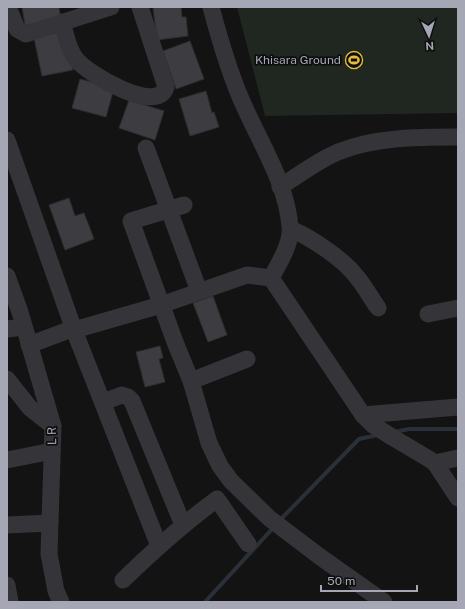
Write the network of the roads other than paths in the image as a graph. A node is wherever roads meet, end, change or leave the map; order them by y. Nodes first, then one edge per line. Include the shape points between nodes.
1 (8, 7) edge
2 (111, 7) edge
3 (140, 7) edge
4 (211, 7) edge
5 (68, 16) edge
6 (458, 137) edge
7 (7, 140) edge
8 (146, 148) dead end
9 (280, 187) junction
10 (176, 207) junction
11 (291, 228) junction
12 (7, 276) edge
13 (271, 278) junction
14 (199, 291) junction
15 (161, 305) junction
16 (378, 308) dead end
17 (458, 308) edge
18 (428, 314) dead end
19 (24, 327) junction
20 (74, 329) junction
21 (7, 330) edge
22 (29, 345) junction
23 (247, 359) dead end
24 (7, 379) edge
25 (191, 381) junction
26 (103, 402) junction
27 (458, 407) edge
28 (368, 420) junction
29 (53, 426) junction
30 (52, 451) junction
31 (458, 458) edge
32 (7, 460) edge
33 (435, 463) junction
34 (458, 498) edge
35 (50, 523) junction
36 (7, 525) edge
37 (183, 525) junction
38 (248, 544) dead end
39 (159, 546) junction
40 (123, 580) dead end
41 (7, 585) edge
42 (10, 602) edge
43 (61, 602) edge
44 (384, 602) edge

1 - 5 street via 17,29 22,34
2 - 5 street
3 - 5 street via 166,87 162,94 157,96 143,96 123,90 85,68 70,50
4 - 9 street via 244,107
6 - 9 street via 422,137 358,146 316,164
7 - 20 street
8 - 10 street
9 - 11 street via 284,194
10 - 14 street
10 - 15 street via 131,221
11 - 13 street via 287,244
11 - 16 street via 335,256 356,276
12 - 19 street, L R
13 - 14 street via 247,275
13 - 28 street
14 - 15 street
15 - 20 street
15 - 25 street
17 - 18 street
19 - 21 street
19 - 22 street, L R
20 - 22 street
20 - 26 street
22 - 29 street, L R
23 - 25 street
24 - 29 street via 30,408
25 - 44 street via 209,443 220,466 231,481 274,522
26 - 37 street via 122,395 132,401
26 - 39 street
27 - 28 street
28 - 33 street
29 - 30 street, L R
30 - 32 street
30 - 35 street, L R
31 - 33 street
33 - 34 street
35 - 36 street
35 - 43 street, L R via 49,554 56,591
37 - 38 street via 217,499
37 - 39 street
39 - 40 street
41 - 42 street

